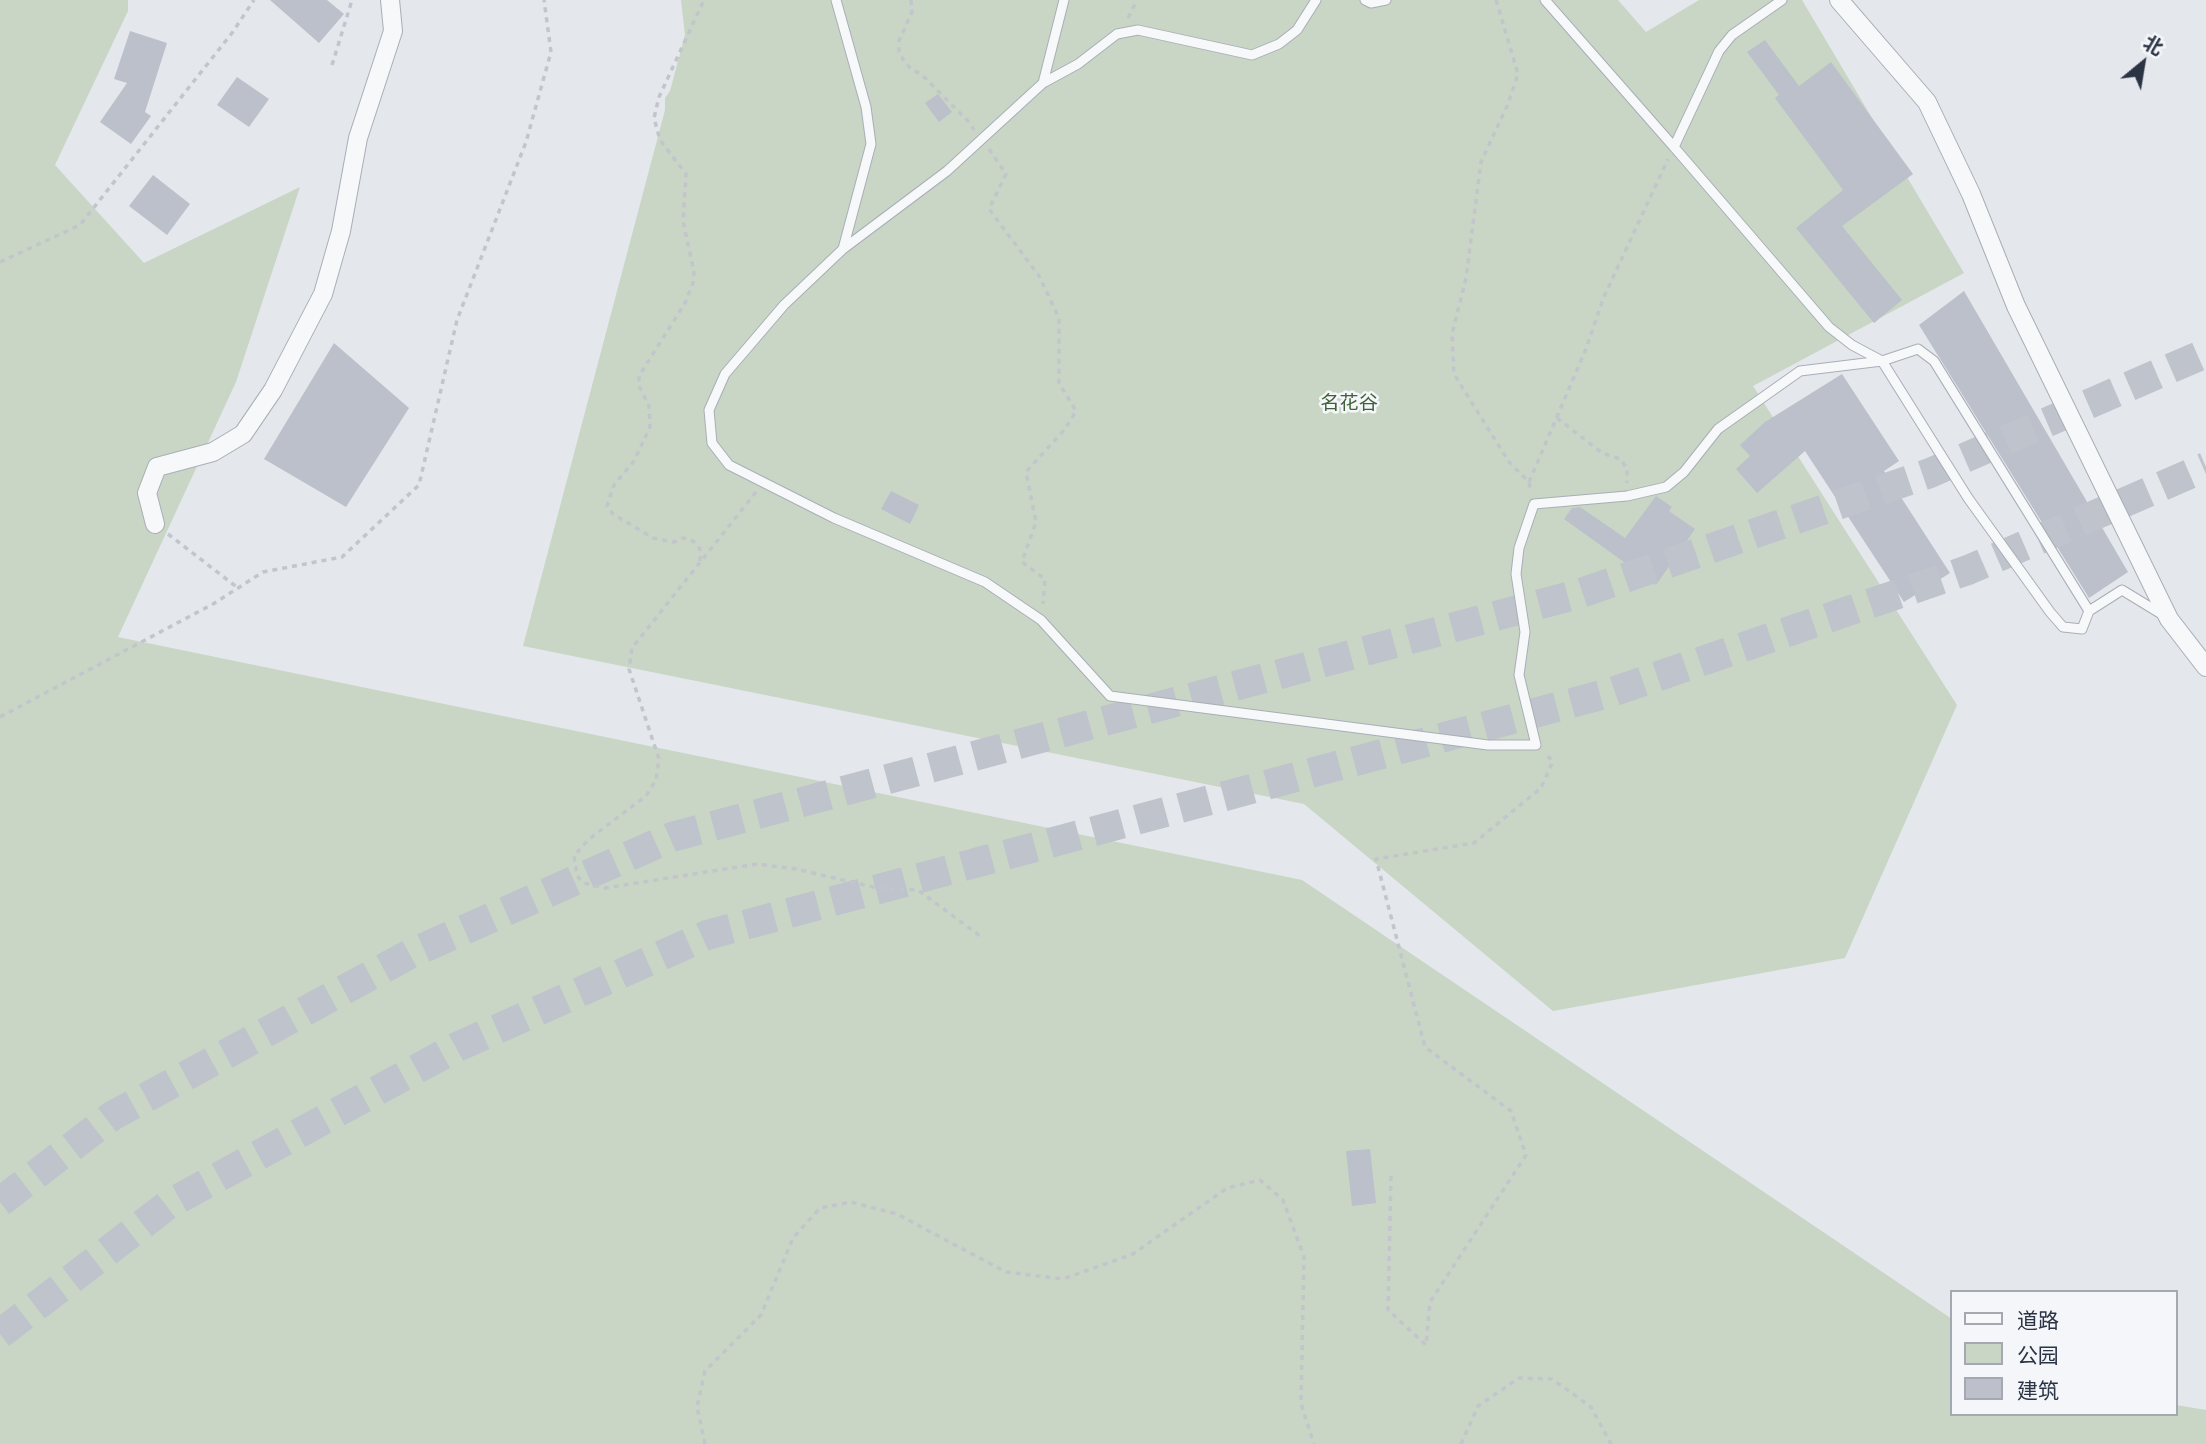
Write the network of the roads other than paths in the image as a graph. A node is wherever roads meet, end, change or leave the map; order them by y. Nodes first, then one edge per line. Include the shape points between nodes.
1 (390, 0) edge
2 (836, 0) edge
3 (1064, 0) edge
4 (1316, 0) edge
5 (1365, 0) edge
6 (1386, 0) edge
7 (1545, 0) edge
8 (1782, 0) edge
9 (1839, 0) edge
10 (1043, 83) junction
11 (1674, 147) junction
12 (844, 249) junction
13 (1882, 360) junction
14 (155, 524) road end
15 (2089, 611) junction
16 (2169, 619) junction
17 (2206, 667) edge

1 - 14 street via 393,31 358,138 341,231 323,294 273,390 243,434 212,452 157,467 147,492
2 - 12 lane via 866,107 871,144
3 - 10 lane
4 - 10 lane via 1297,30 1252,55 1138,30 1117,34
5 - 6 lane
7 - 11 lane
8 - 11 lane via 1732,35 1719,51
9 - 16 street via 1927,102 1971,194 2016,306
10 - 12 lane via 947,171
11 - 13 lane via 1829,327
12 - 13 lane via 784,305 725,374 709,410 712,443 729,465 834,518 985,582 1041,620 1110,696 1488,745 1536,745 1519,675 1525,632 1516,573 1534,504 1626,496 1666,487 1718,429 1800,371
13 - 15 lane via 1918,349 1934,360
13 - 15 lane via 1968,498 2050,612 2063,627 2082,628
15 - 16 lane via 2122,590
16 - 17 street

